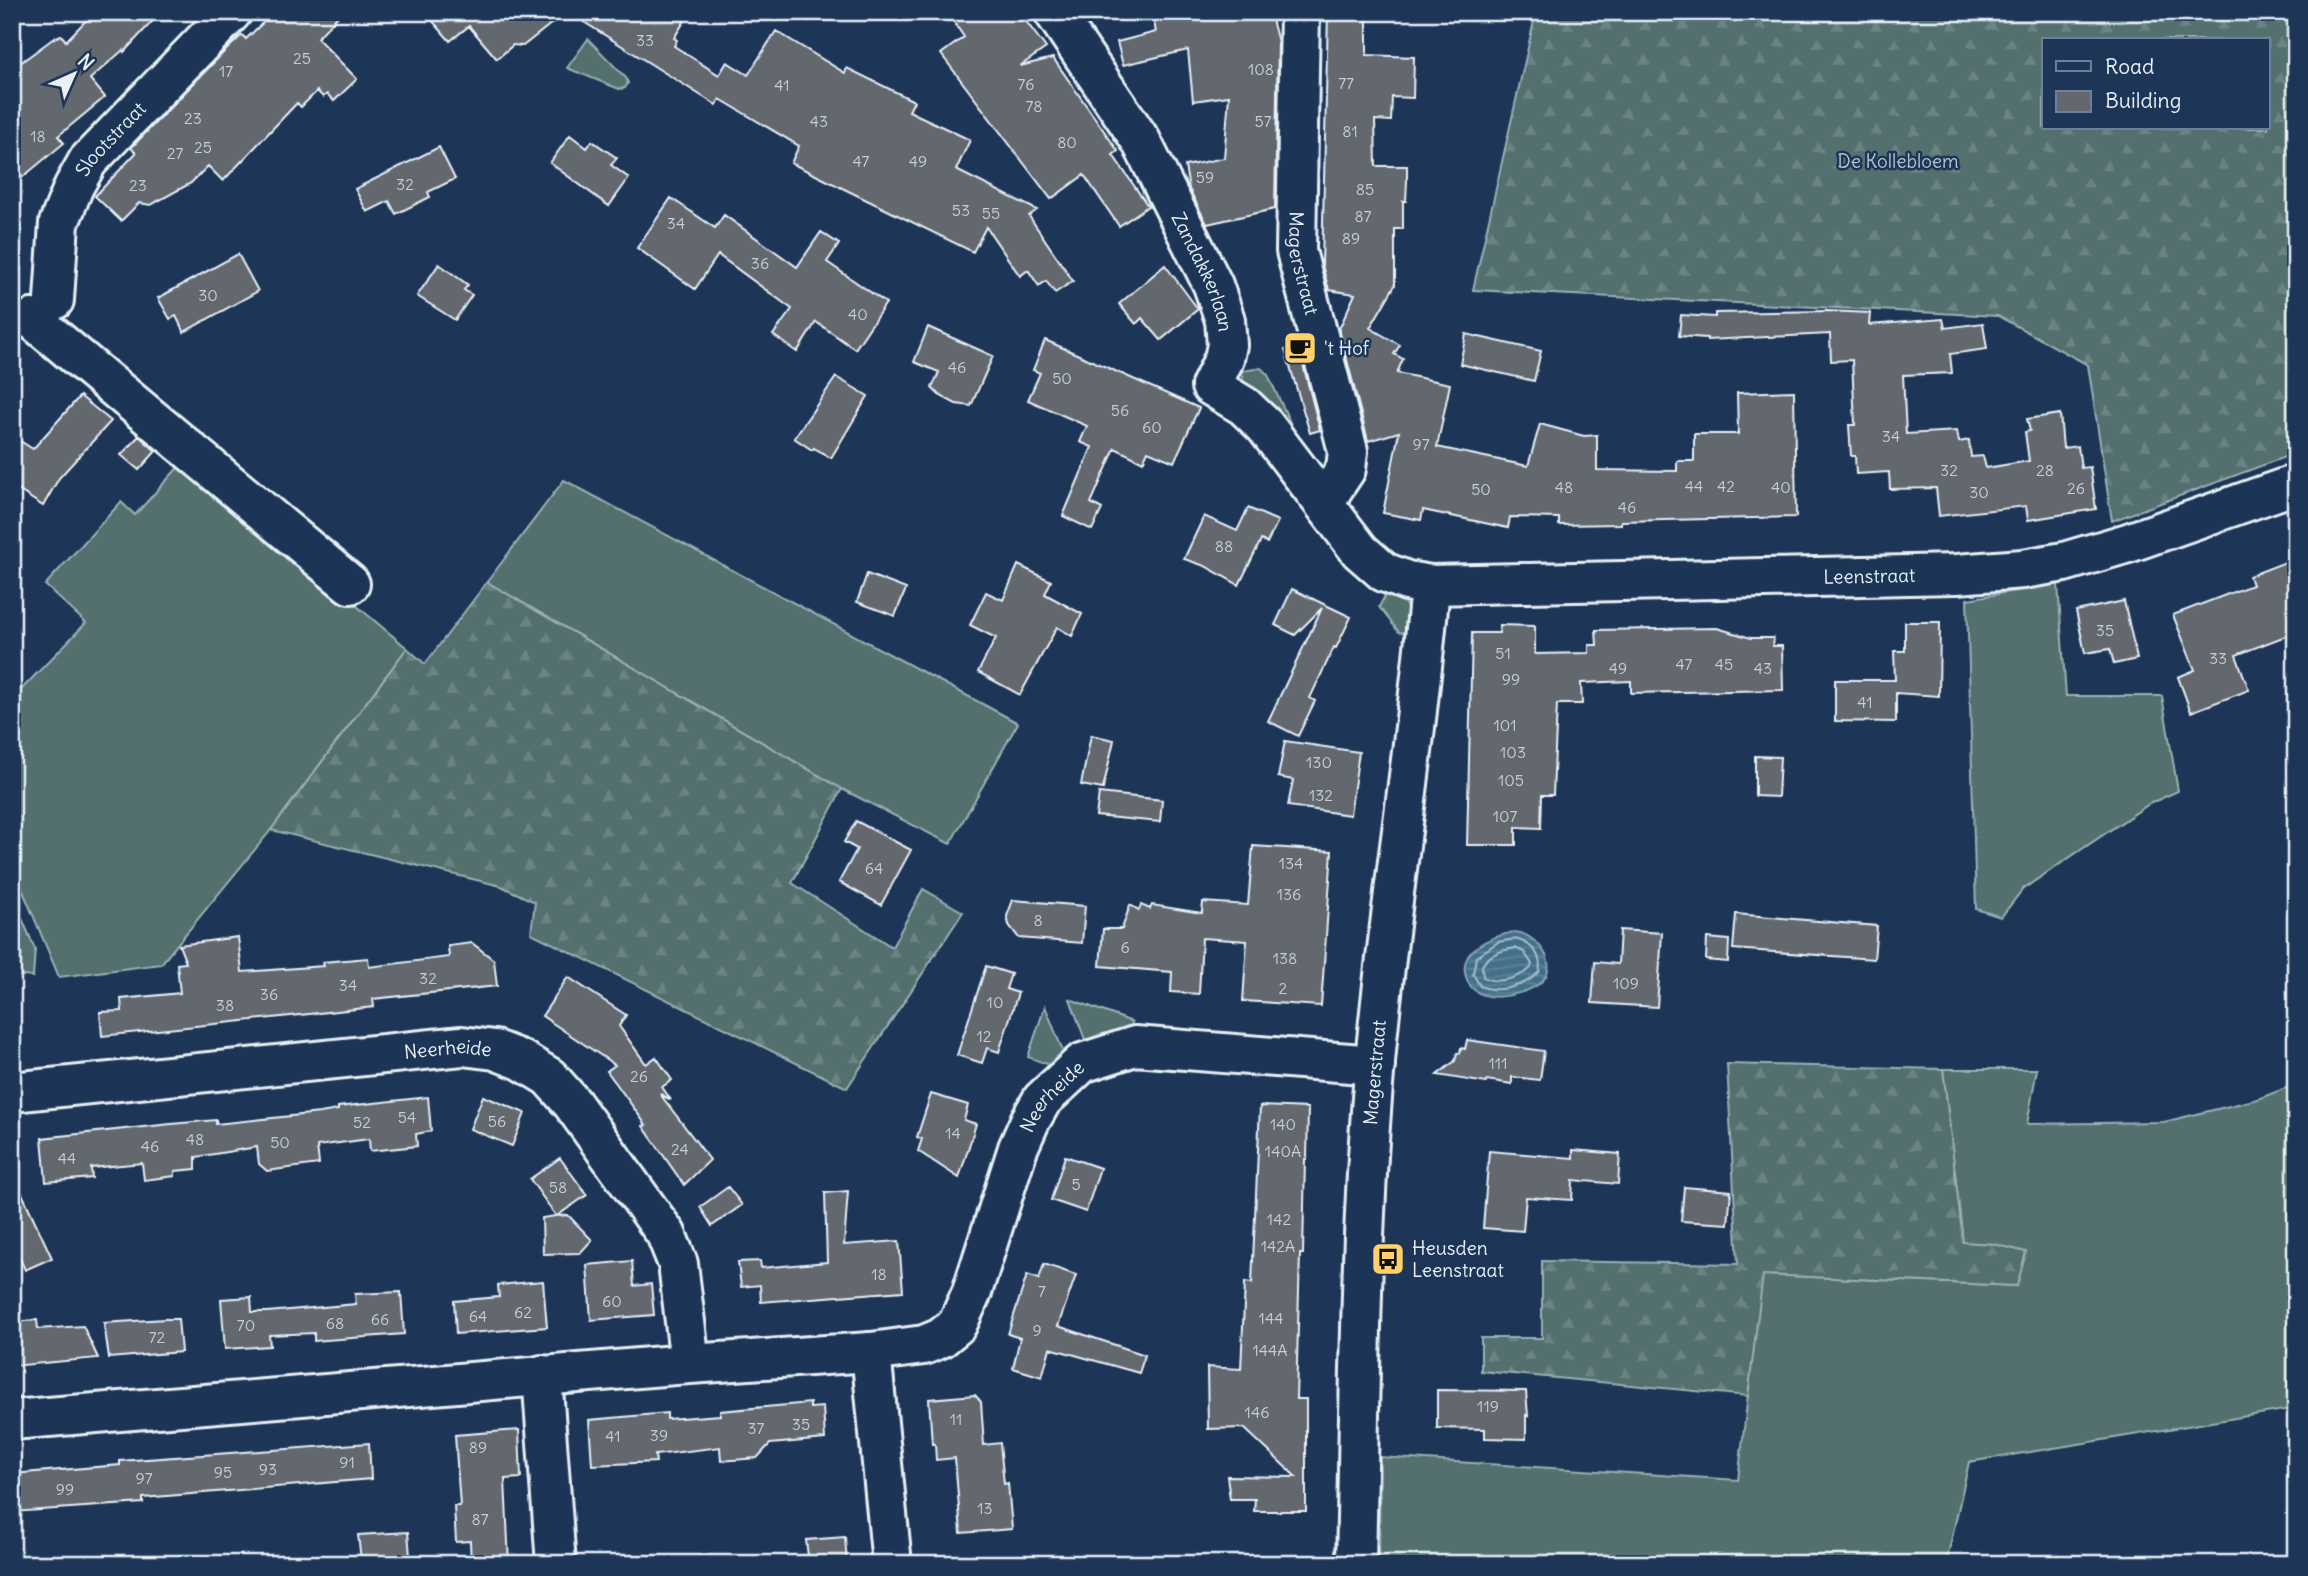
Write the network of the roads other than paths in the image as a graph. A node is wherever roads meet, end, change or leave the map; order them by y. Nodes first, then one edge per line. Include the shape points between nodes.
1 (232, 12) edge
2 (1054, 12) edge
3 (1300, 12) edge
4 (2296, 484) edge
5 (1324, 502) junction
6 (350, 584) dead end
7 (1430, 585) junction
8 (1375, 1065) junction
9 (12, 1092) edge
10 (871, 1352) junction
11 (690, 1363) junction
12 (542, 1376) junction
13 (12, 1420) edge
14 (556, 1564) edge
15 (892, 1564) edge
16 (1356, 1564) edge

1 - 6 street, Slootstraat via 88,161 59,223 43,310
2 - 5 street, Zandakkerlaan via 1141,141 1213,285 1225,320 1227,345 1211,386 1244,406 1265,426
3 - 5 street, Magerstraat via 1296,251 1348,451 1346,469
4 - 7 street, Leenstraat via 2128,543 2064,562 2015,570
5 - 7 street, Zandakkerlaan via 1360,551 1384,572
7 - 8 street, Magerstraat
8 - 10 street, Neerheide via 1135,1046 1082,1063 1042,1100 1017,1147 972,1292 957,1325 924,1345
8 - 16 street, Magerstraat via 1361,1293
9 - 11 street, Neerheide via 462,1046 495,1050 549,1077 671,1241
10 - 11 street, Neerheide
10 - 15 street
11 - 12 street, Neerheide
12 - 13 street, Neerheide
12 - 14 street

